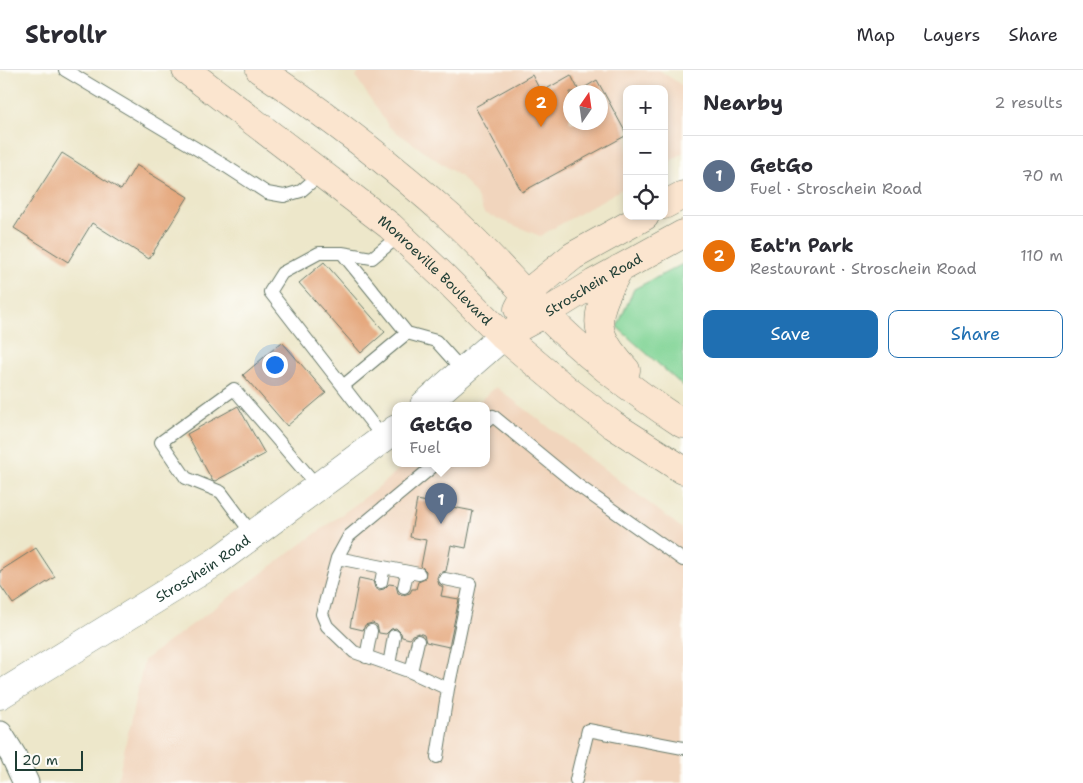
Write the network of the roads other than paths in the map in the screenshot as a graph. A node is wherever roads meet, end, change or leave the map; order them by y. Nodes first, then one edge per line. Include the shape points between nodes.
1 (65, 70) edge
2 (186, 70) edge
3 (260, 70) edge
4 (322, 173) junction
5 (683, 195) edge
6 (668, 203) edge
7 (638, 220) edge
8 (683, 234) edge
9 (400, 235) junction
10 (342, 253) junction
11 (619, 269) junction
12 (526, 294) junction
13 (544, 314) junction
14 (407, 333) junction
15 (503, 336) junction
16 (463, 371) junction
17 (342, 386) junction
18 (427, 402) edge
19 (674, 418) edge
20 (490, 419) edge
21 (390, 434) edge
22 (432, 467) edge
23 (683, 470) edge
24 (318, 487) junction
25 (253, 535) junction
26 (337, 558) junction
27 (683, 560) edge
28 (384, 567) junction
29 (445, 579) dead end
30 (381, 582) dead end
31 (404, 587) dead end
32 (371, 631) dead end
33 (394, 636) dead end
34 (418, 641) dead end
35 (366, 657) junction
36 (388, 665) junction
37 (411, 672) junction
38 (448, 689) junction
39 (0, 695) edge
40 (0, 734) edge
41 (683, 748) edge
42 (436, 757) dead end
43 (576, 780) dead end
44 (26, 783) edge

1 - 4 lane via 267,193 284,196 301,191
2 - 4 main road, Monroeville Boulevard
3 - 12 main road via 396,170 458,225
4 - 9 main road, Monroeville Boulevard
5 - 6 main road
7 - 12 main road, Stroschein Road via 574,256
8 - 11 main road, Stroschein Road
9 - 10 lane via 372,258
9 - 15 main road, Monroeville Boulevard
10 - 14 lane
10 - 17 lane via 319,253 282,273 270,292
11 - 13 main road, Stroschein Road
11 - 19 main road via 600,312 602,337 611,353
12 - 13 main road
12 - 15 main road, Stroschein Road
13 - 15 main road, Stroschein Road
13 - 19 main road via 596,360
14 - 16 lane via 436,340
14 - 17 lane
15 - 16 street, Stroschein Road
15 - 23 main road, Monroeville Boulevard via 613,425
16 - 18 street, Stroschein Road
17 - 21 lane
20 - 27 lane via 493,416 576,484
21 - 24 street, Stroschein Road
22 - 26 lane via 349,536
24 - 25 street, Stroschein Road
24 - 25 lane via 234,389 161,442 186,478 221,492
25 - 39 street, Stroschein Road via 188,580
26 - 28 lane
26 - 35 lane via 322,614 327,626 354,652
28 - 30 lane
28 - 31 lane via 413,573
29 - 38 lane via 470,584
32 - 35 lane
33 - 36 lane
34 - 37 lane
35 - 36 lane
36 - 37 lane
37 - 38 lane
38 - 42 lane
40 - 44 street
41 - 43 lane via 588,730

